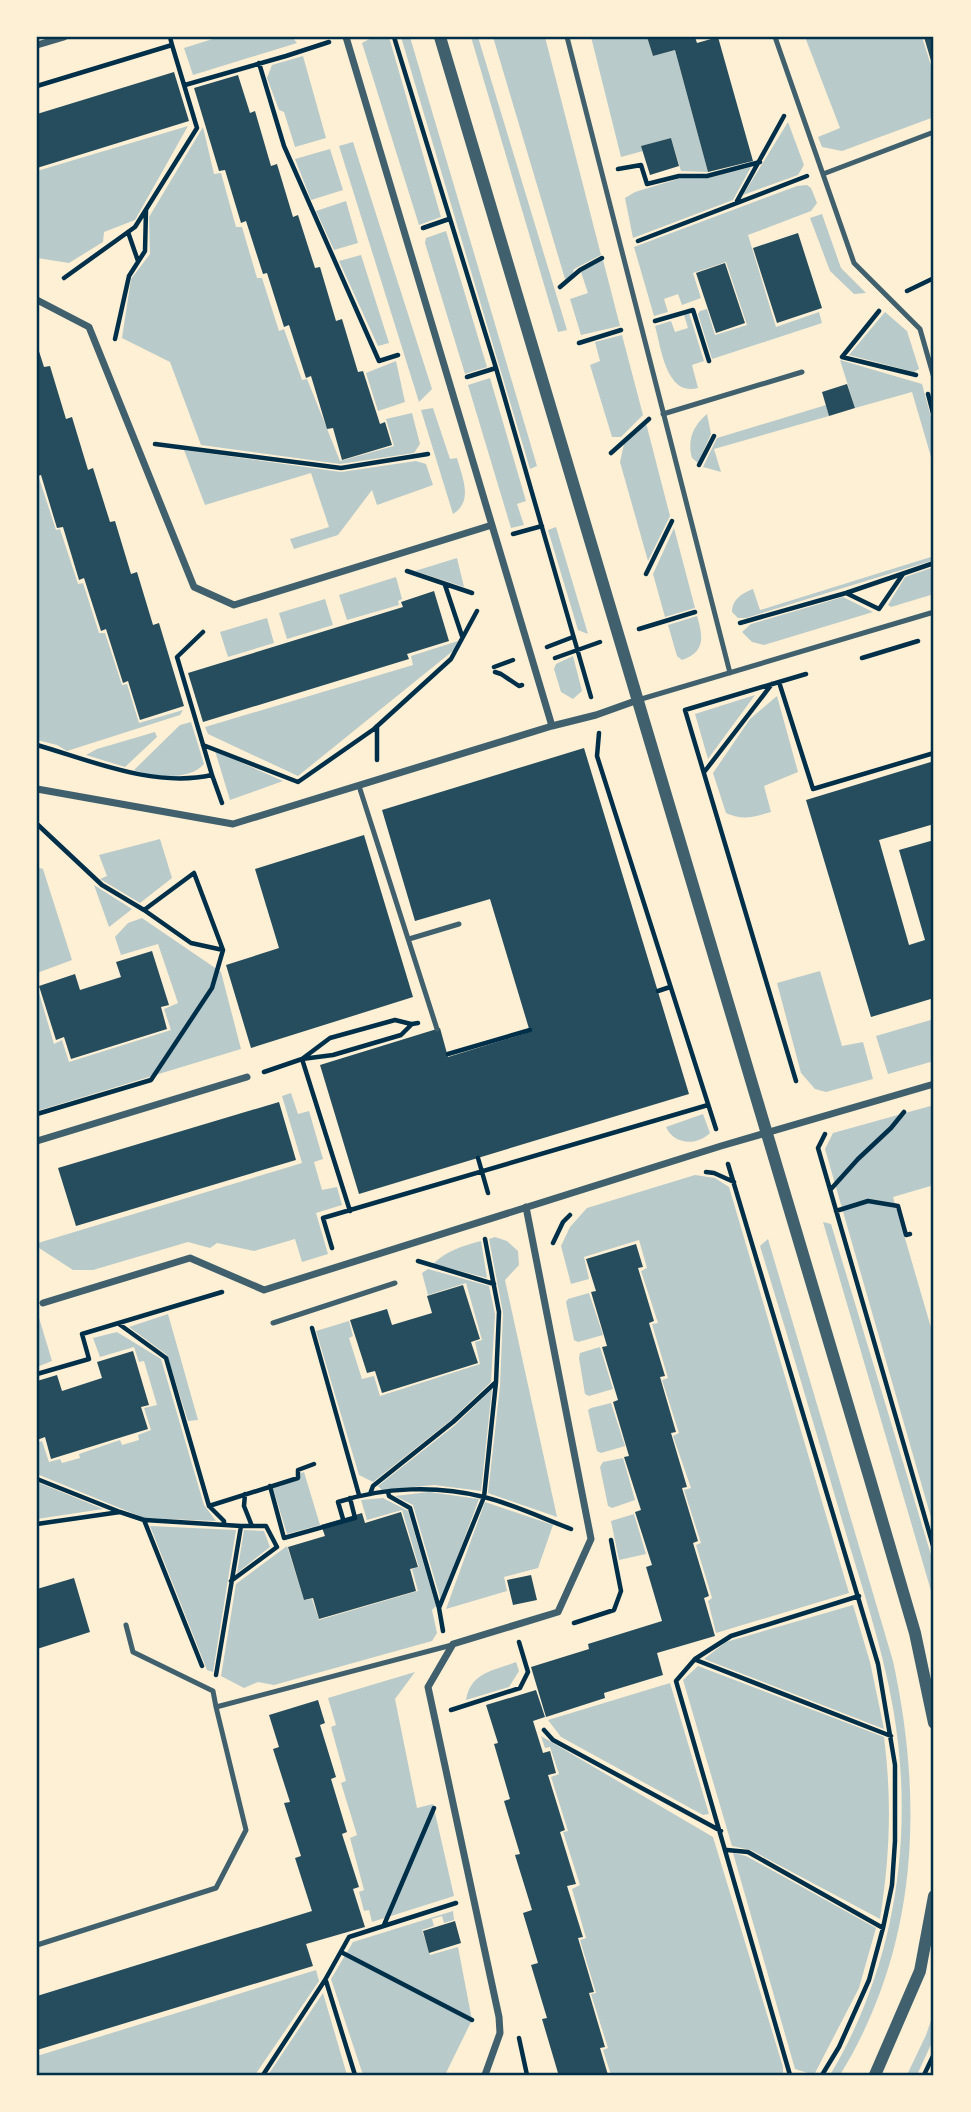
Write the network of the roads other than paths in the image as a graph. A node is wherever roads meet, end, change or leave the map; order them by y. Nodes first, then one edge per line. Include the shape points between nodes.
1 (64, 37) edge
2 (346, 37) edge
3 (440, 37) edge
4 (568, 37) edge
5 (775, 37) edge
6 (37, 45) edge
7 (934, 132) edge
8 (823, 174) junction
9 (37, 300) edge
10 (802, 372) dead end
11 (934, 378) edge
12 (663, 414) junction
13 (492, 525) junction
14 (934, 612) edge
15 (730, 673) junction
16 (638, 700) junction
17 (551, 726) junction
18 (359, 786) junction
19 (37, 789) edge
20 (459, 924) dead end
21 (409, 939) junction
22 (437, 1029) dead end
23 (247, 1077) road end
24 (934, 1084) edge
25 (766, 1132) junction
26 (37, 1142) edge
27 (526, 1207) junction
28 (395, 1283) dead end
29 (43, 1303) dead end
30 (273, 1323) dead end
31 (127, 1625) dead end
32 (453, 1644) junction
33 (216, 1707) junction
34 (934, 1723) edge
35 (934, 1896) edge
36 (37, 1945) edge
37 (876, 2074) edge
38 (485, 2075) edge

1 - 6 street
2 - 13 street
3 - 16 street
4 - 12 lane
5 - 8 lane
7 - 8 lane
8 - 11 lane via 854,263 920,329
9 - 13 street via 89,327 194,587 234,605
10 - 12 lane
12 - 15 lane
13 - 17 street
14 - 15 lane
15 - 16 lane
16 - 17 street
16 - 25 street
17 - 18 street
18 - 19 street via 233,824
18 - 21 lane
20 - 21 lane
21 - 22 lane
23 - 26 street
24 - 25 street
25 - 27 street
25 - 34 street via 915,1633
27 - 29 street via 264,1290 190,1258
27 - 32 street via 591,1539 558,1612
28 - 30 lane
31 - 33 lane via 133,1652 213,1691
32 - 33 lane
32 - 38 street via 428,1686 499,2017 500,2033
33 - 36 lane via 246,1830 216,1888
35 - 37 street via 920,1971

